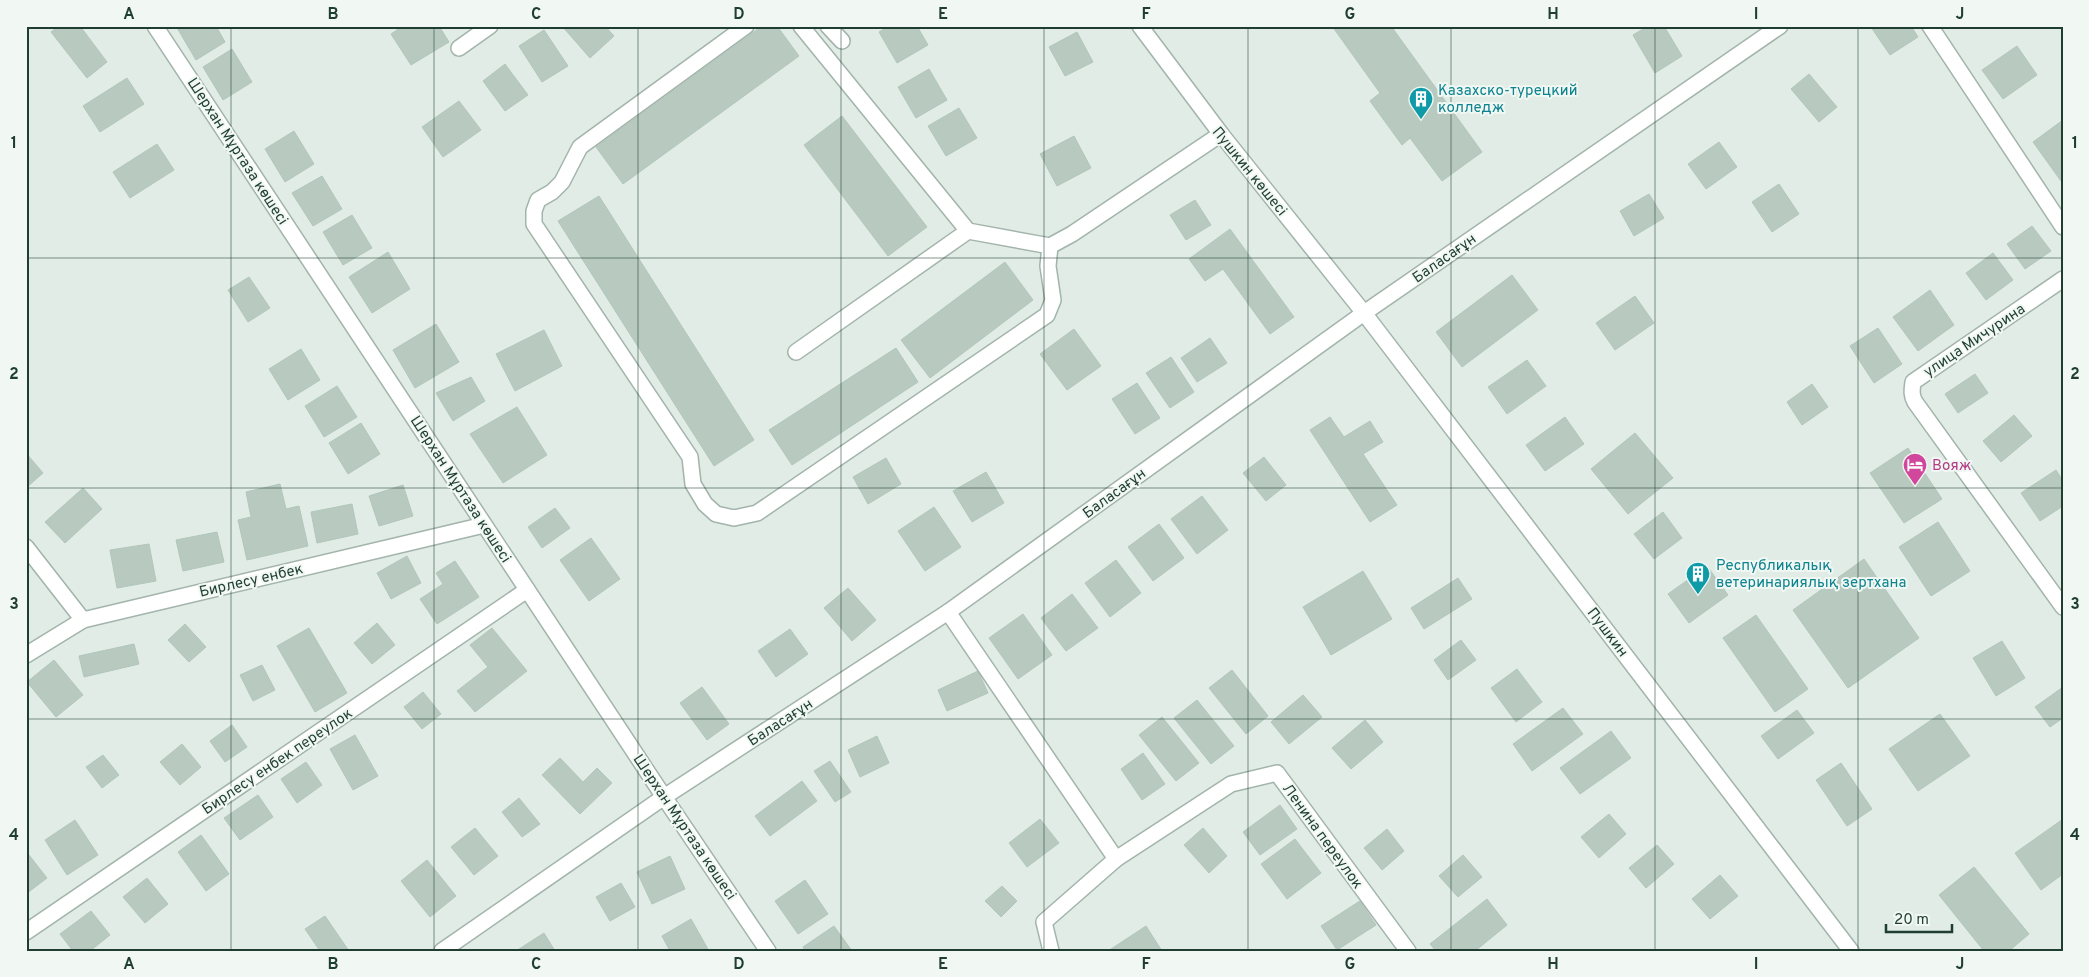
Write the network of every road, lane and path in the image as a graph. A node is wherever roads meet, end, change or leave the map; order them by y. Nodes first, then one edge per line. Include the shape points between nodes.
1 (155, 26) edge
2 (490, 26) edge
3 (746, 26) edge
4 (801, 26) edge
5 (828, 26) edge
6 (1140, 26) edge
7 (1780, 26) edge
8 (1930, 26) edge
9 (842, 41) dead end
10 (459, 48) dead end
11 (1221, 134) junction
12 (2063, 227) edge
13 (968, 231) junction
14 (1050, 246) junction
15 (2063, 279) edge
16 (1364, 313) junction
17 (796, 352) dead end
18 (484, 525) junction
19 (26, 547) edge
20 (527, 590) junction
21 (2063, 607) edge
22 (948, 612) junction
23 (83, 620) junction
24 (26, 655) edge
25 (664, 797) junction
26 (1116, 859) junction
27 (26, 932) edge
28 (442, 951) edge
29 (768, 951) edge
30 (1051, 951) edge
31 (1408, 951) edge
32 (1851, 951) edge

1 - 18 street, Шерхан Мұртаза көшесі
2 - 10 street
3 - 14 street via 580,147 562,182 538,200 533,218 690,457 693,484 705,504 716,514 734,518 757,513 1047,315 1053,300 1048,266
4 - 13 street
5 - 9 street
6 - 11 street, Пушкин көшесі
7 - 16 street, Баласағұн
8 - 12 street
11 - 14 street
11 - 16 street, Пушкин көшесі
13 - 14 street
13 - 17 street
15 - 21 street, улица Мичурина via 1913,382 1912,396
16 - 22 street, Баласағұн
16 - 32 street, Пушкин
18 - 20 street, Шерхан Мұртаза көшесі
18 - 23 street, Бирлесу енбек
19 - 23 street
20 - 25 street, Шерхан Мұртаза көшесі
20 - 27 street, Бирлесу енбек переулок
22 - 25 street, Баласағұн
22 - 26 street
23 - 24 street, Бирлесу енбек
25 - 28 street, Баласағұн
25 - 29 street, Шерхан Мұртаза көшесі
26 - 30 street, Ленина переулок via 1044,922
26 - 31 street, Ленина переулок via 1231,784 1277,772

